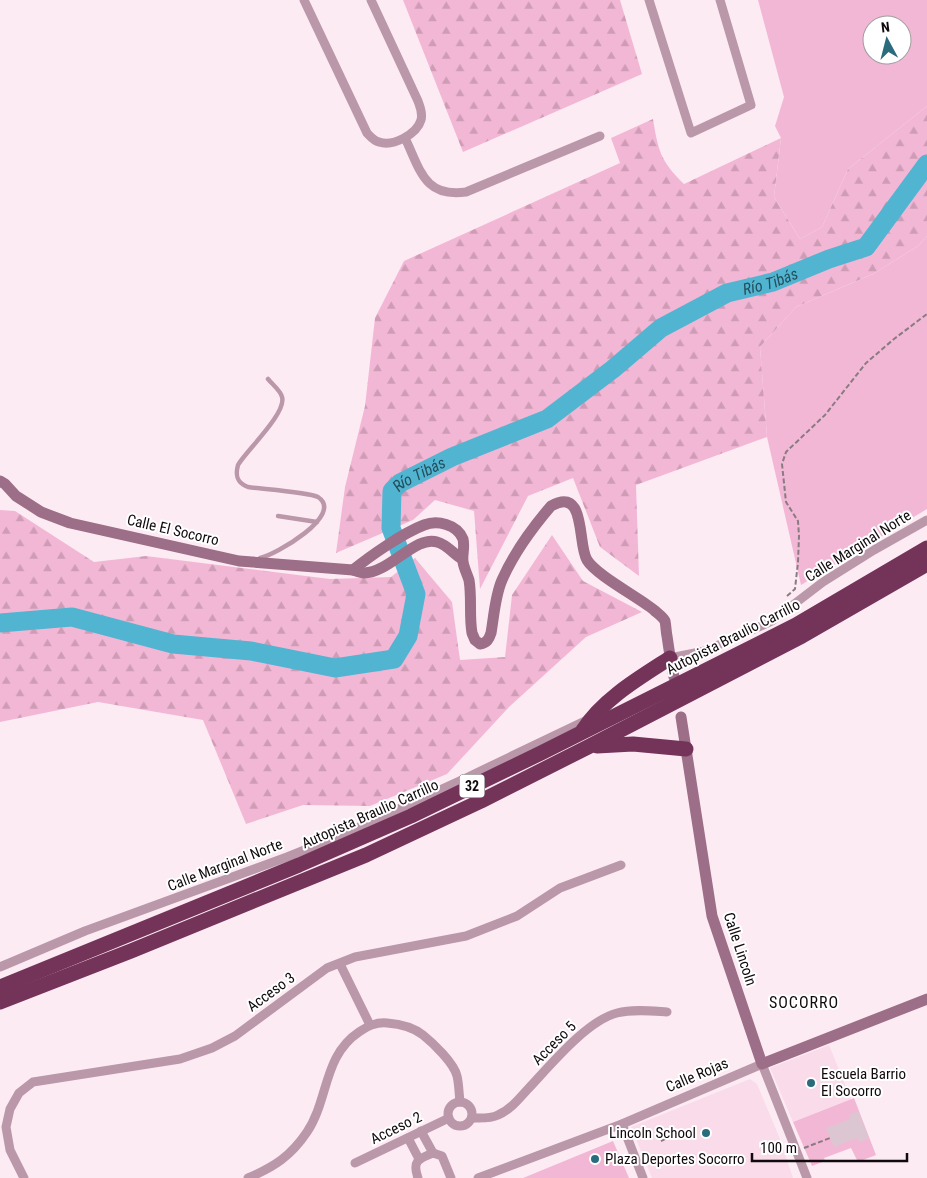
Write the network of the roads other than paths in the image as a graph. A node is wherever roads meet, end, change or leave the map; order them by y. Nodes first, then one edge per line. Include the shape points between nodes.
1 (304, 0) edge
2 (371, 0) edge
3 (649, 0) edge
4 (720, 0) edge
5 (600, 136) dead end
6 (405, 138) junction
7 (268, 379) dead end
8 (0, 481) edge
9 (278, 516) dead end
10 (927, 520) edge
11 (317, 522) junction
12 (927, 548) edge
13 (462, 560) junction
14 (239, 561) junction
15 (927, 564) edge
16 (353, 570) junction
17 (670, 658) junction
18 (674, 678) dead end
19 (591, 717) junction
20 (682, 717) dead end
21 (582, 732) junction
22 (588, 747) junction
23 (686, 749) junction
24 (621, 865) dead end
25 (340, 964) junction
26 (0, 968) edge
27 (0, 988) edge
28 (927, 999) edge
29 (0, 1002) edge
30 (667, 1012) dead end
31 (370, 1025) junction
32 (762, 1064) junction
33 (460, 1102) junction
34 (449, 1118) junction
35 (472, 1118) junction
36 (622, 1124) junction
37 (421, 1131) junction
38 (408, 1138) junction
39 (433, 1153) junction
40 (419, 1159) junction
41 (355, 1163) dead end
42 (483, 1177) edge
43 (24, 1178) edge
44 (248, 1178) edge
45 (418, 1178) edge
46 (451, 1178) edge
47 (644, 1178) edge
48 (807, 1178) edge

1 - 6 street via 366,133 381,143
2 - 6 street via 422,113 415,130
3 - 4 street via 691,133 750,105
5 - 6 street via 466,192 452,194 440,192 430,185
7 - 11 lane via 283,400 275,418 242,458 236,473 238,481 248,487 318,498 325,507
8 - 14 street, Calle El Socorro via 41,512 70,522
9 - 11 lane
10 - 17 street, Calle Marginal Norte via 823,582 772,621 705,651
11 - 14 lane via 284,548 268,556
12 - 21 highway, Autopista Braulio Carrillo / 32 via 796,625
13 - 16 street, Calle El Socorro via 439,542 426,541 384,567 364,573
13 - 16 street via 461,536 451,527 433,522 383,548
13 - 17 street via 469,580 472,633 475,640 484,644 491,633 501,581 551,506 567,503 578,514 587,560 664,620
14 - 16 street, Calle El Socorro
15 - 22 highway, Autopista Braulio Carrillo / 32 via 802,636
17 - 18 street
17 - 19 highway
19 - 21 highway
19 - 26 street, Calle Marginal Norte via 337,836 85,931
20 - 23 street
21 - 22 highway
21 - 27 highway, Autopista Braulio Carrillo / 32 via 411,816
22 - 23 highway via 633,744
22 - 29 highway, Autopista Braulio Carrillo / 32 via 366,855
23 - 32 street, Calle Lincoln via 712,916
24 - 25 street, Acceso 3 via 560,888 517,916 466,936 355,957
25 - 31 street
25 - 43 street, Acceso 3 via 327,968 235,1036 212,1048 180,1059 33,1082 19,1093 10,1109 6,1127 10,1150
28 - 32 street, Calle Rojas
30 - 35 street, Acceso 5 via 630,1011 600,1020 583,1032 516,1103 499,1115
31 - 33 street via 403,1025 421,1032 455,1070
31 - 44 street via 342,1047 329,1071 317,1114 294,1149 271,1168
32 - 36 street, Calle Rojas
32 - 48 street, Calle Lincoln
33 - 34 street via 451,1107
33 - 35 street via 470,1107
34 - 35 street via 460,1126
34 - 37 street, Acceso 2
36 - 42 street, Calle Rojas
36 - 47 street
37 - 38 street, Acceso 2
37 - 39 street
38 - 40 street
38 - 41 street, Acceso 2
39 - 40 street
39 - 46 street via 442,1156
40 - 45 street via 415,1170

